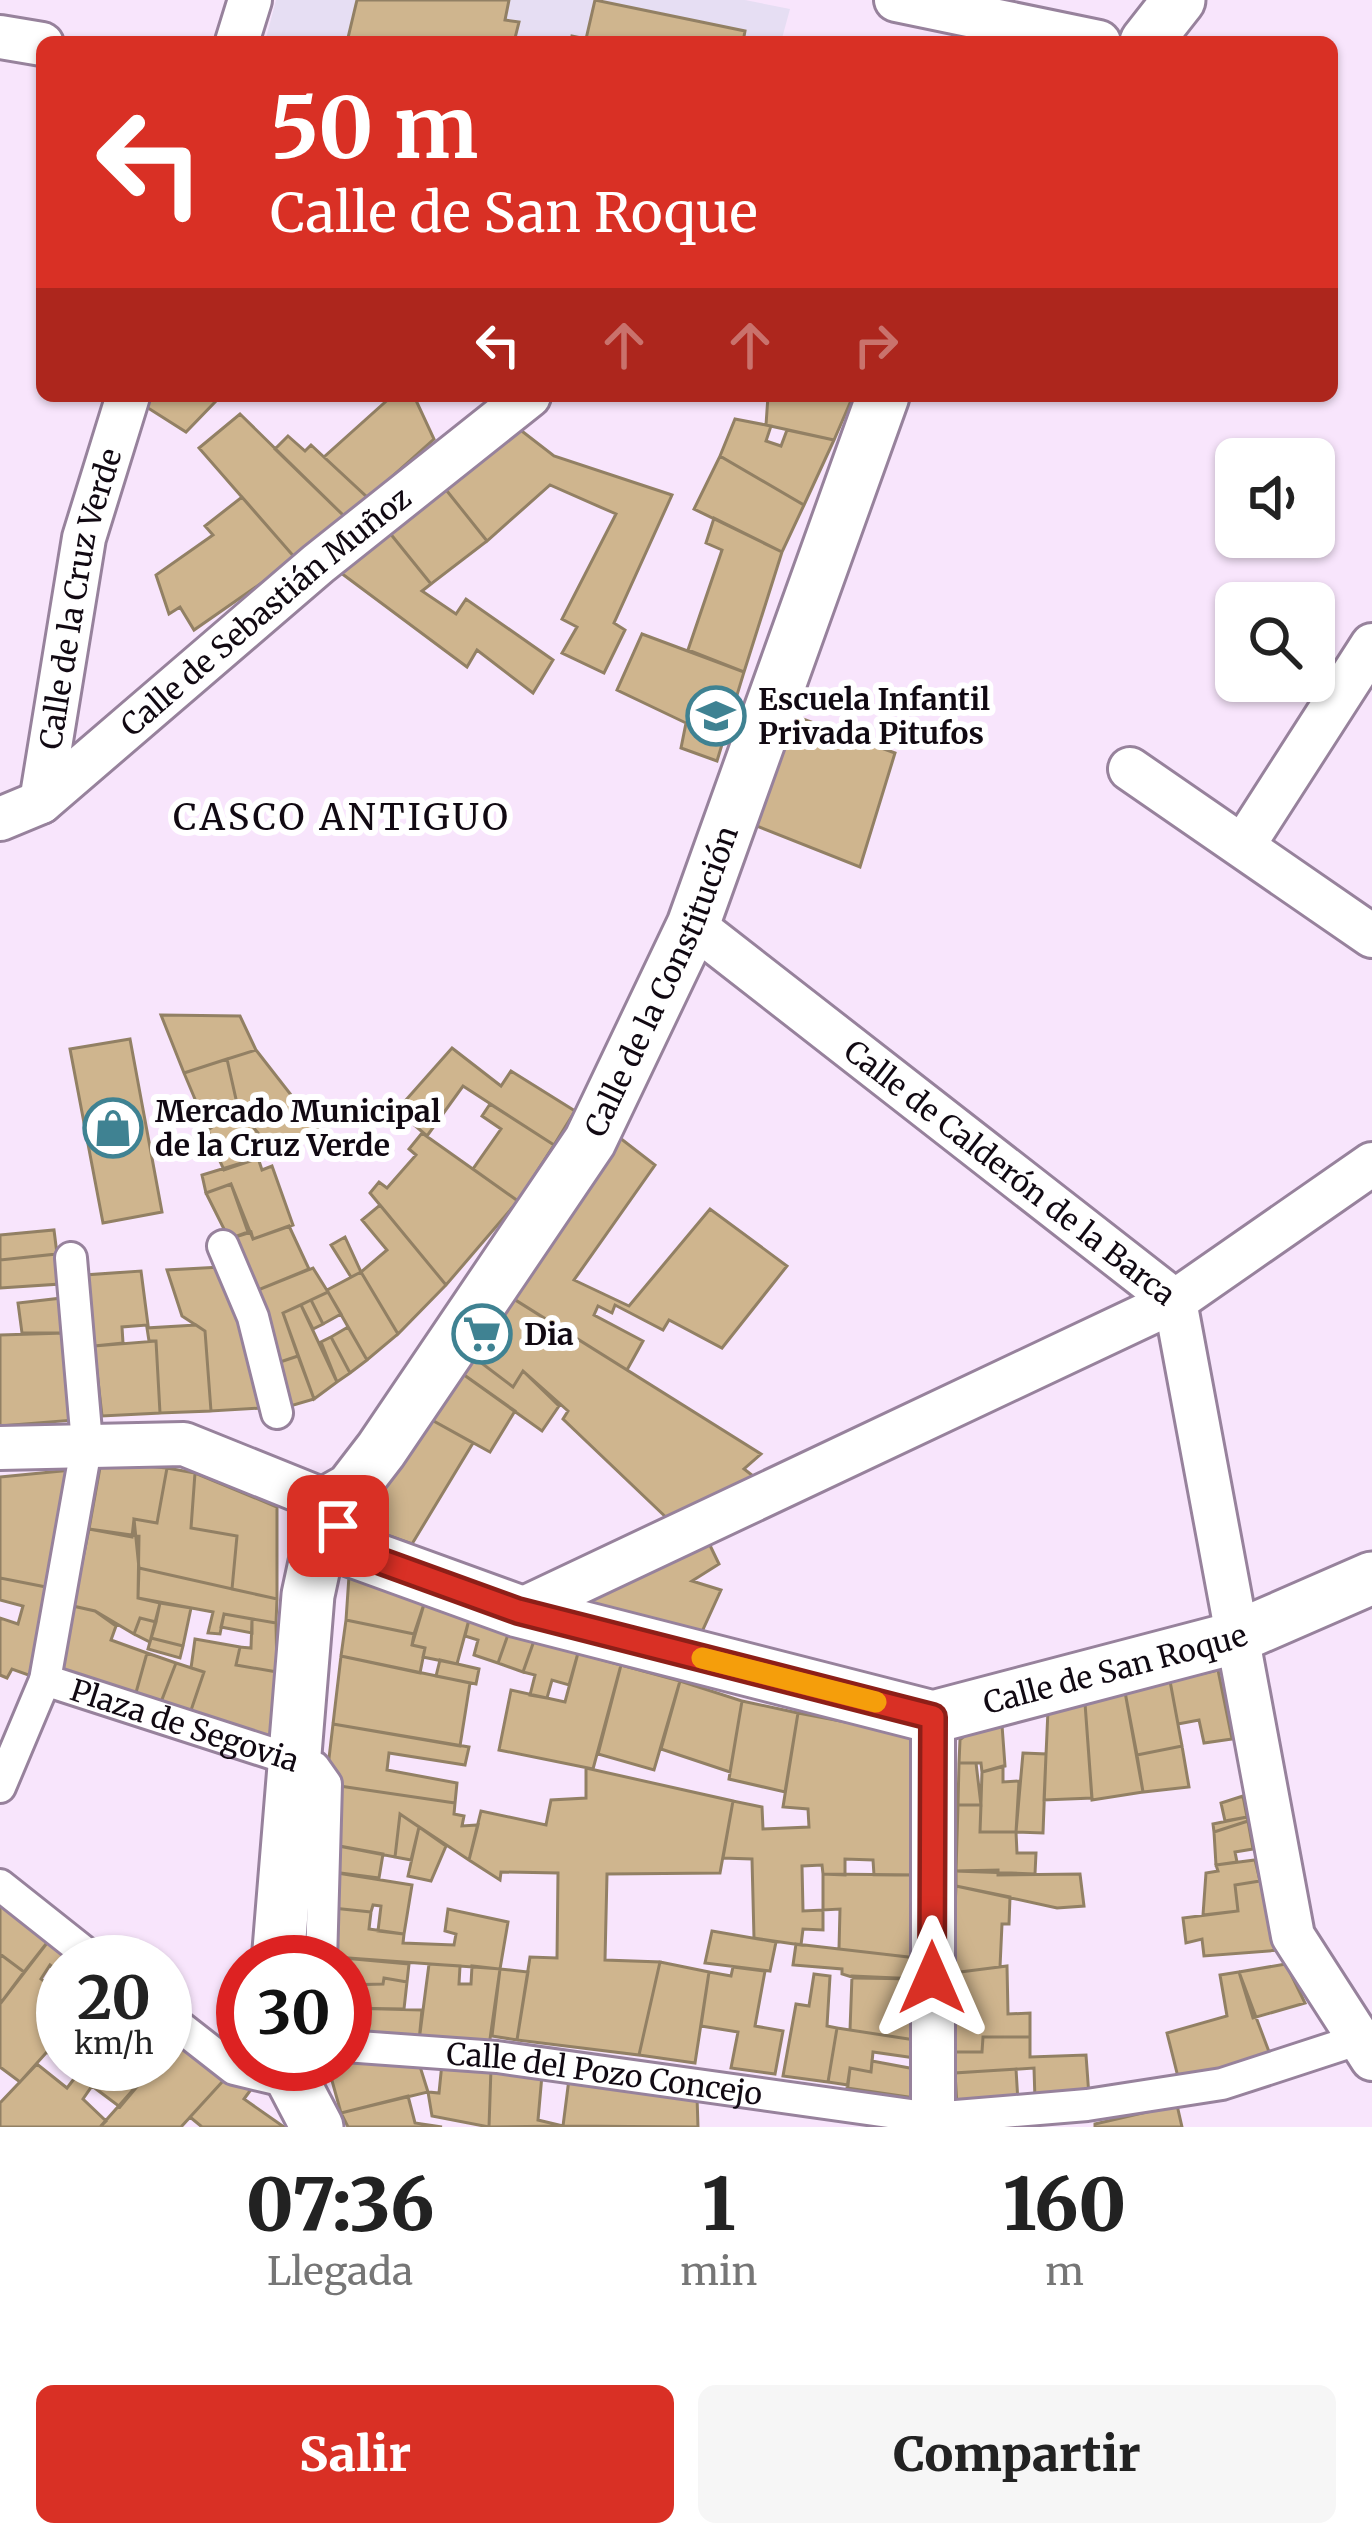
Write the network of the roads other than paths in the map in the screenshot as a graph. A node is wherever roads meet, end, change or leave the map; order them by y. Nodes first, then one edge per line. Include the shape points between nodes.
1 (250, 0) edge
2 (896, 0) edge
3 (1179, 0) edge
4 (239, 36) edge
5 (1070, 36) edge
6 (1152, 36) edge
7 (0, 37) edge
8 (36, 43) edge
9 (126, 402) edge
10 (521, 402) edge
11 (882, 402) edge
12 (1372, 645) edge
13 (1130, 769) dead end
14 (41, 802) junction
15 (0, 819) edge
16 (1243, 846) junction
17 (693, 925) junction
18 (1372, 936) edge
19 (1372, 1164) edge
20 (224, 1246) dead end
21 (71, 1258) dead end
22 (1175, 1301) junction
23 (277, 1413) dead end
24 (87, 1443) junction
25 (0, 1448) edge
26 (328, 1502) junction
27 (1372, 1578) edge
28 (518, 1611) junction
29 (1234, 1638) junction
30 (45, 1680) junction
31 (933, 1717) junction
32 (296, 1763) junction
33 (0, 1787) edge
34 (0, 1885) edge
35 (63, 1935) edge
36 (280, 1935) edge
37 (322, 1935) edge
38 (192, 2036) edge
39 (1367, 2046) edge
40 (372, 2048) edge
41 (216, 2055) edge
42 (932, 2122) edge

1 - 4 street
2 - 5 street
3 - 6 street
7 - 8 street
9 - 14 street, Calle de la Cruz Verde via 84,538
10 - 14 street, Calle de Sebastián Muñoz
11 - 17 street, Calle de la Constitución
12 - 16 street
13 - 16 street
14 - 15 street, Calle de Sebastián Muñoz
16 - 18 street
17 - 22 street, Calle de Calderón de la Barca
17 - 26 street, Calle de la Constitución via 590,1141 381,1450 351,1489
19 - 22 street
20 - 23 street via 253,1317
21 - 24 street
22 - 28 street
22 - 29 street, Calle de Calderón de la Barca
24 - 25 street
24 - 26 street via 184,1444
24 - 30 street
26 - 28 street, Calle de San Roque via 347,1549
26 - 32 street via 308,1595
27 - 29 street, Calle de San Roque
28 - 31 street, Calle de San Roque
29 - 31 street, Calle de San Roque
29 - 39 street, Calle de Calderón de la Barca via 1293,1936
30 - 32 street, Plaza de Segovia
30 - 33 street, Plaza de Segovia
31 - 42 street
32 - 36 street
32 - 37 street, Plaza de Segovia via 314,1767 326,1784
34 - 35 street
38 - 41 street
39 - 42 street, Calle del Pozo Concejo via 1222,2084
40 - 42 street, Calle del Pozo Concejo via 497,2057

